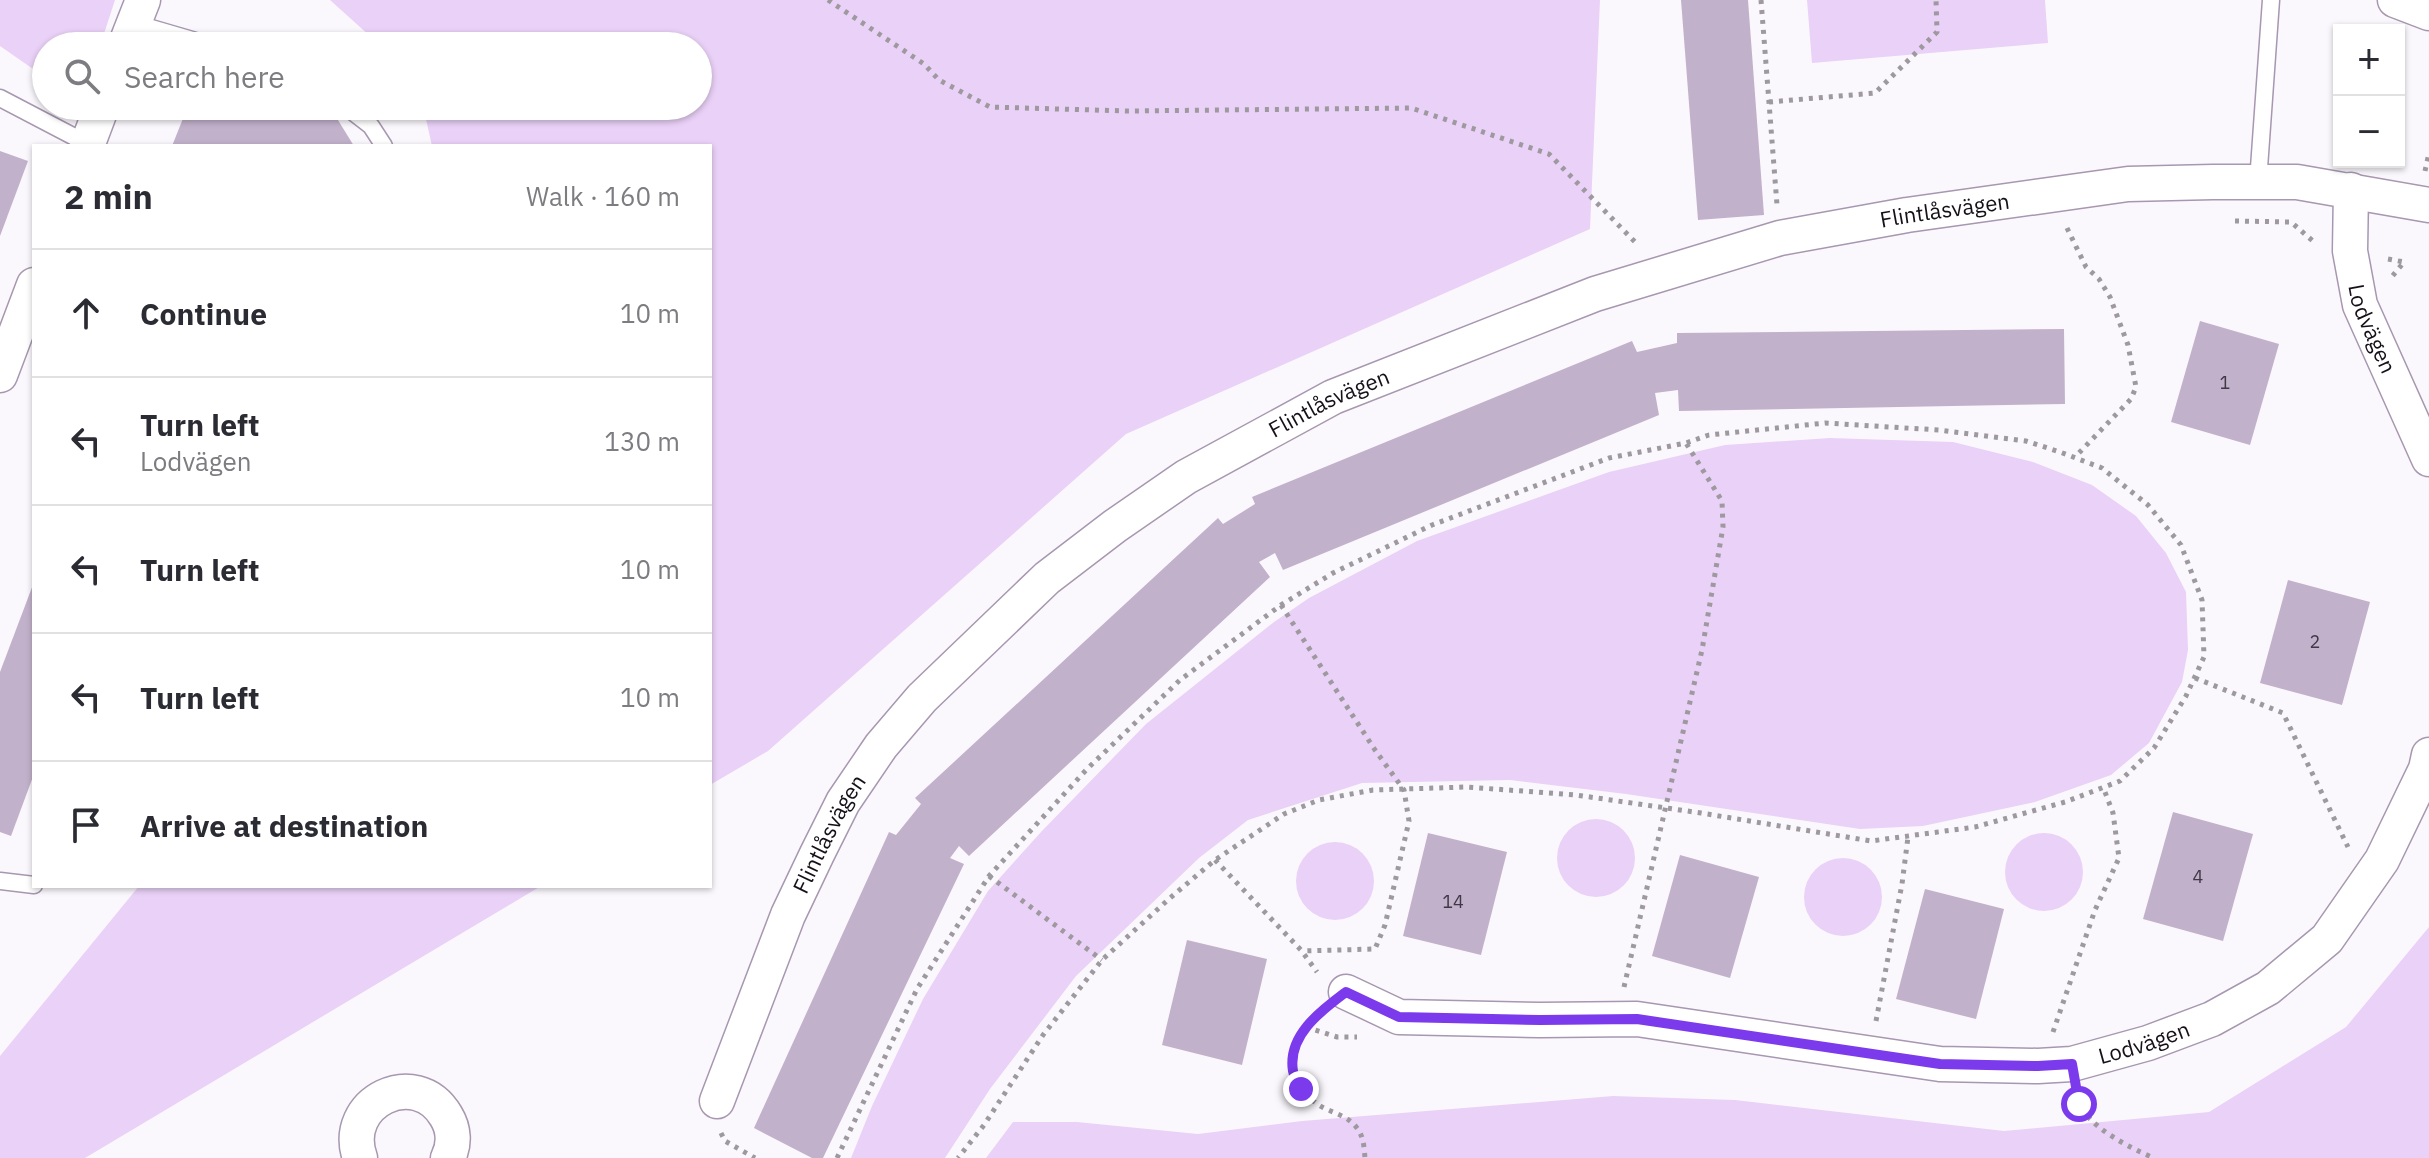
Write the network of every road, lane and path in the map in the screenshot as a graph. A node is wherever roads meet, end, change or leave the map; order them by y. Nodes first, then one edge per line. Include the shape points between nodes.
1 (828, 0) edge
2 (1761, 0) edge
3 (1936, 0) edge
4 (2271, 0) edge
5 (2395, 0) edge
6 (2429, 13) edge
7 (134, 23) edge
8 (165, 32) edge
9 (0, 98) edge
10 (1769, 102) junction
11 (32, 115) edge
12 (41, 120) edge
13 (97, 120) edge
14 (363, 120) edge
15 (85, 144) edge
16 (87, 144) edge
17 (383, 144) edge
18 (2258, 182) junction
19 (2351, 190) junction
20 (2429, 205) edge
21 (2066, 228) dead end
22 (1780, 238) junction
23 (1666, 273) junction
24 (32, 290) edge
25 (0, 375) edge
26 (1686, 443) junction
27 (2075, 457) junction
28 (2429, 459) edge
29 (1281, 605) junction
30 (2195, 678) junction
31 (2429, 755) edge
32 (2103, 787) junction
33 (1404, 790) junction
34 (1666, 808) junction
35 (1908, 837) junction
36 (1215, 860) junction
37 (989, 876) junction
38 (0, 881) edge
39 (2366, 884) junction
40 (32, 885) edge
41 (1302, 951) junction
42 (1102, 960) junction
43 (1344, 994) junction
44 (1616, 1019) junction
45 (1870, 1054) junction
46 (2058, 1064) junction
47 (717, 1101) dead end
48 (360, 1158) edge
49 (448, 1158) edge
50 (837, 1158) edge
51 (958, 1158) edge
52 (1365, 1158) edge
53 (2154, 1158) edge

1 - 23 path via 924,64 939,80 990,107 1411,108 1549,154
2 - 10 path
3 - 10 path via 1937,32 1875,93
4 - 18 lane
5 - 6 street
7 - 8 lane
9 - 11 lane
10 - 22 path
12 - 15 lane
13 - 16 street
14 - 17 lane
18 - 19 street, Flintlåsvägen
18 - 22 street, Flintlåsvägen via 2114,186
19 - 20 street, Flintlåsvägen
19 - 28 street, Lodvägen via 2350,251 2360,305
21 - 27 path via 2086,267 2110,297 2136,387 2131,399
22 - 23 street, Flintlåsvägen
23 - 47 street, Flintlåsvägen via 1595,294 1333,397 1186,477 1047,578 922,698 843,802 788,915
24 - 25 street
26 - 27 path via 1709,435 1825,423 2026,441
26 - 29 path via 1609,458 1432,525
26 - 34 path via 1722,501 1723,527
27 - 30 path via 2102,468 2148,505 2181,545 2202,600 2204,657
29 - 33 path
29 - 37 path via 1180,680 1087,769
30 - 32 path via 2154,748 2120,781
30 - 39 path via 2283,713
31 - 39 street, Lodvägen via 2400,825
32 - 35 path via 1975,827
32 - 46 path via 2113,813 2119,858 2059,1010
33 - 34 path via 1467,787
33 - 36 path via 1319,800 1284,814
33 - 41 path via 1409,821 1375,949
34 - 35 path via 1871,841
34 - 44 path
35 - 45 path
36 - 41 path
36 - 42 path
37 - 42 path
37 - 50 path via 917,989
38 - 40 lane
39 - 46 street, Lodvägen via 2327,939 2268,988 2212,1019 2148,1043
41 - 43 path via 1319,975
42 - 51 path
43 - 44 street, Lodvägen via 1399,1017
43 - 52 path via 1306,1027 1295,1047 1293,1070 1301,1089 1317,1104 1351,1121 1360,1132
44 - 45 street, Lodvägen
45 - 46 street, Lodvägen via 1940,1064
46 - 53 path via 2089,1117
48 - 49 street via 360,1120 385,1095 400,1092 427,1096 442,1109 453,1136

